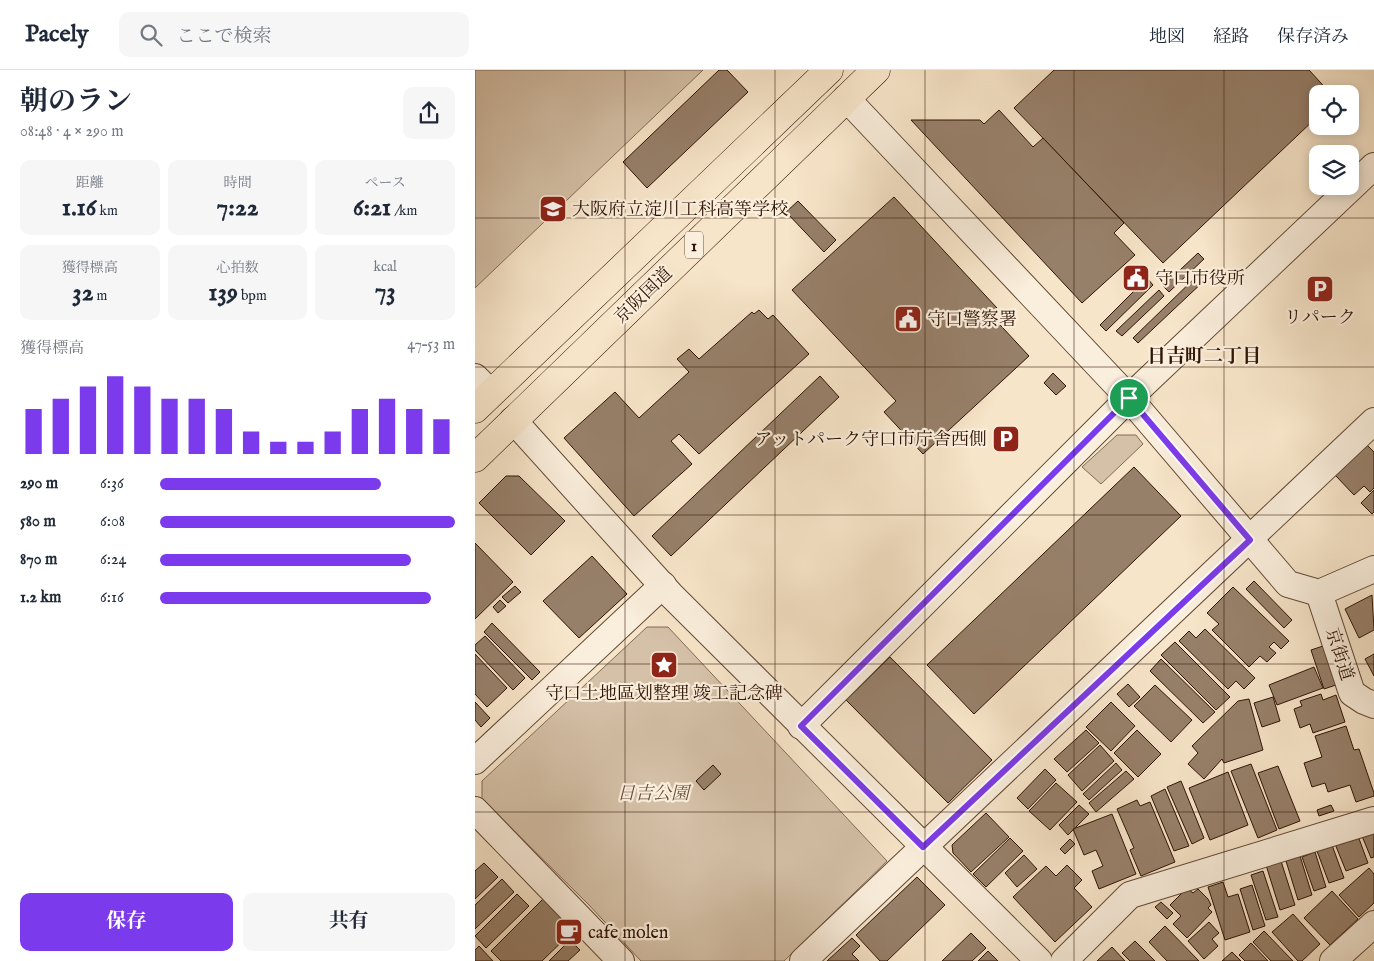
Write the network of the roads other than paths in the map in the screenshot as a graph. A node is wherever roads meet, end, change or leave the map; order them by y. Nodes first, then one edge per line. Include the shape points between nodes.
1 (829, 70) edge
2 (876, 70) edge
3 (846, 98) junction
4 (1374, 166) edge
5 (480, 393) edge
6 (1129, 398) junction
7 (513, 420) junction
8 (1374, 422) edge
9 (475, 458) edge
10 (1250, 540) junction
11 (1374, 569) edge
12 (663, 585) junction
13 (1319, 593) junction
14 (1374, 704) edge
15 (801, 726) junction
16 (475, 761) edge
17 (475, 810) edge
18 (1374, 820) edge
19 (923, 847) junction
20 (1374, 924) edge
21 (621, 961) edge
22 (803, 961) edge
23 (1039, 961) edge
24 (1064, 961) edge
25 (1333, 961) edge

1 - 5 highway, 京阪国道 / 1
2 - 3 highway, 京阪国道 / 1
3 - 6 street
3 - 7 highway, 京阪国道 / 1
4 - 6 street
6 - 10 street
6 - 15 street
7 - 9 highway, 京阪国道 / 1
7 - 12 street
8 - 10 street
10 - 13 street via 1288,584
10 - 19 street
11 - 13 street
12 - 15 street
12 - 16 street
13 - 14 street, 京街道 via 1353,693
15 - 19 street
17 - 21 street
18 - 24 street via 1130,895
19 - 22 street
19 - 23 street
20 - 25 street

